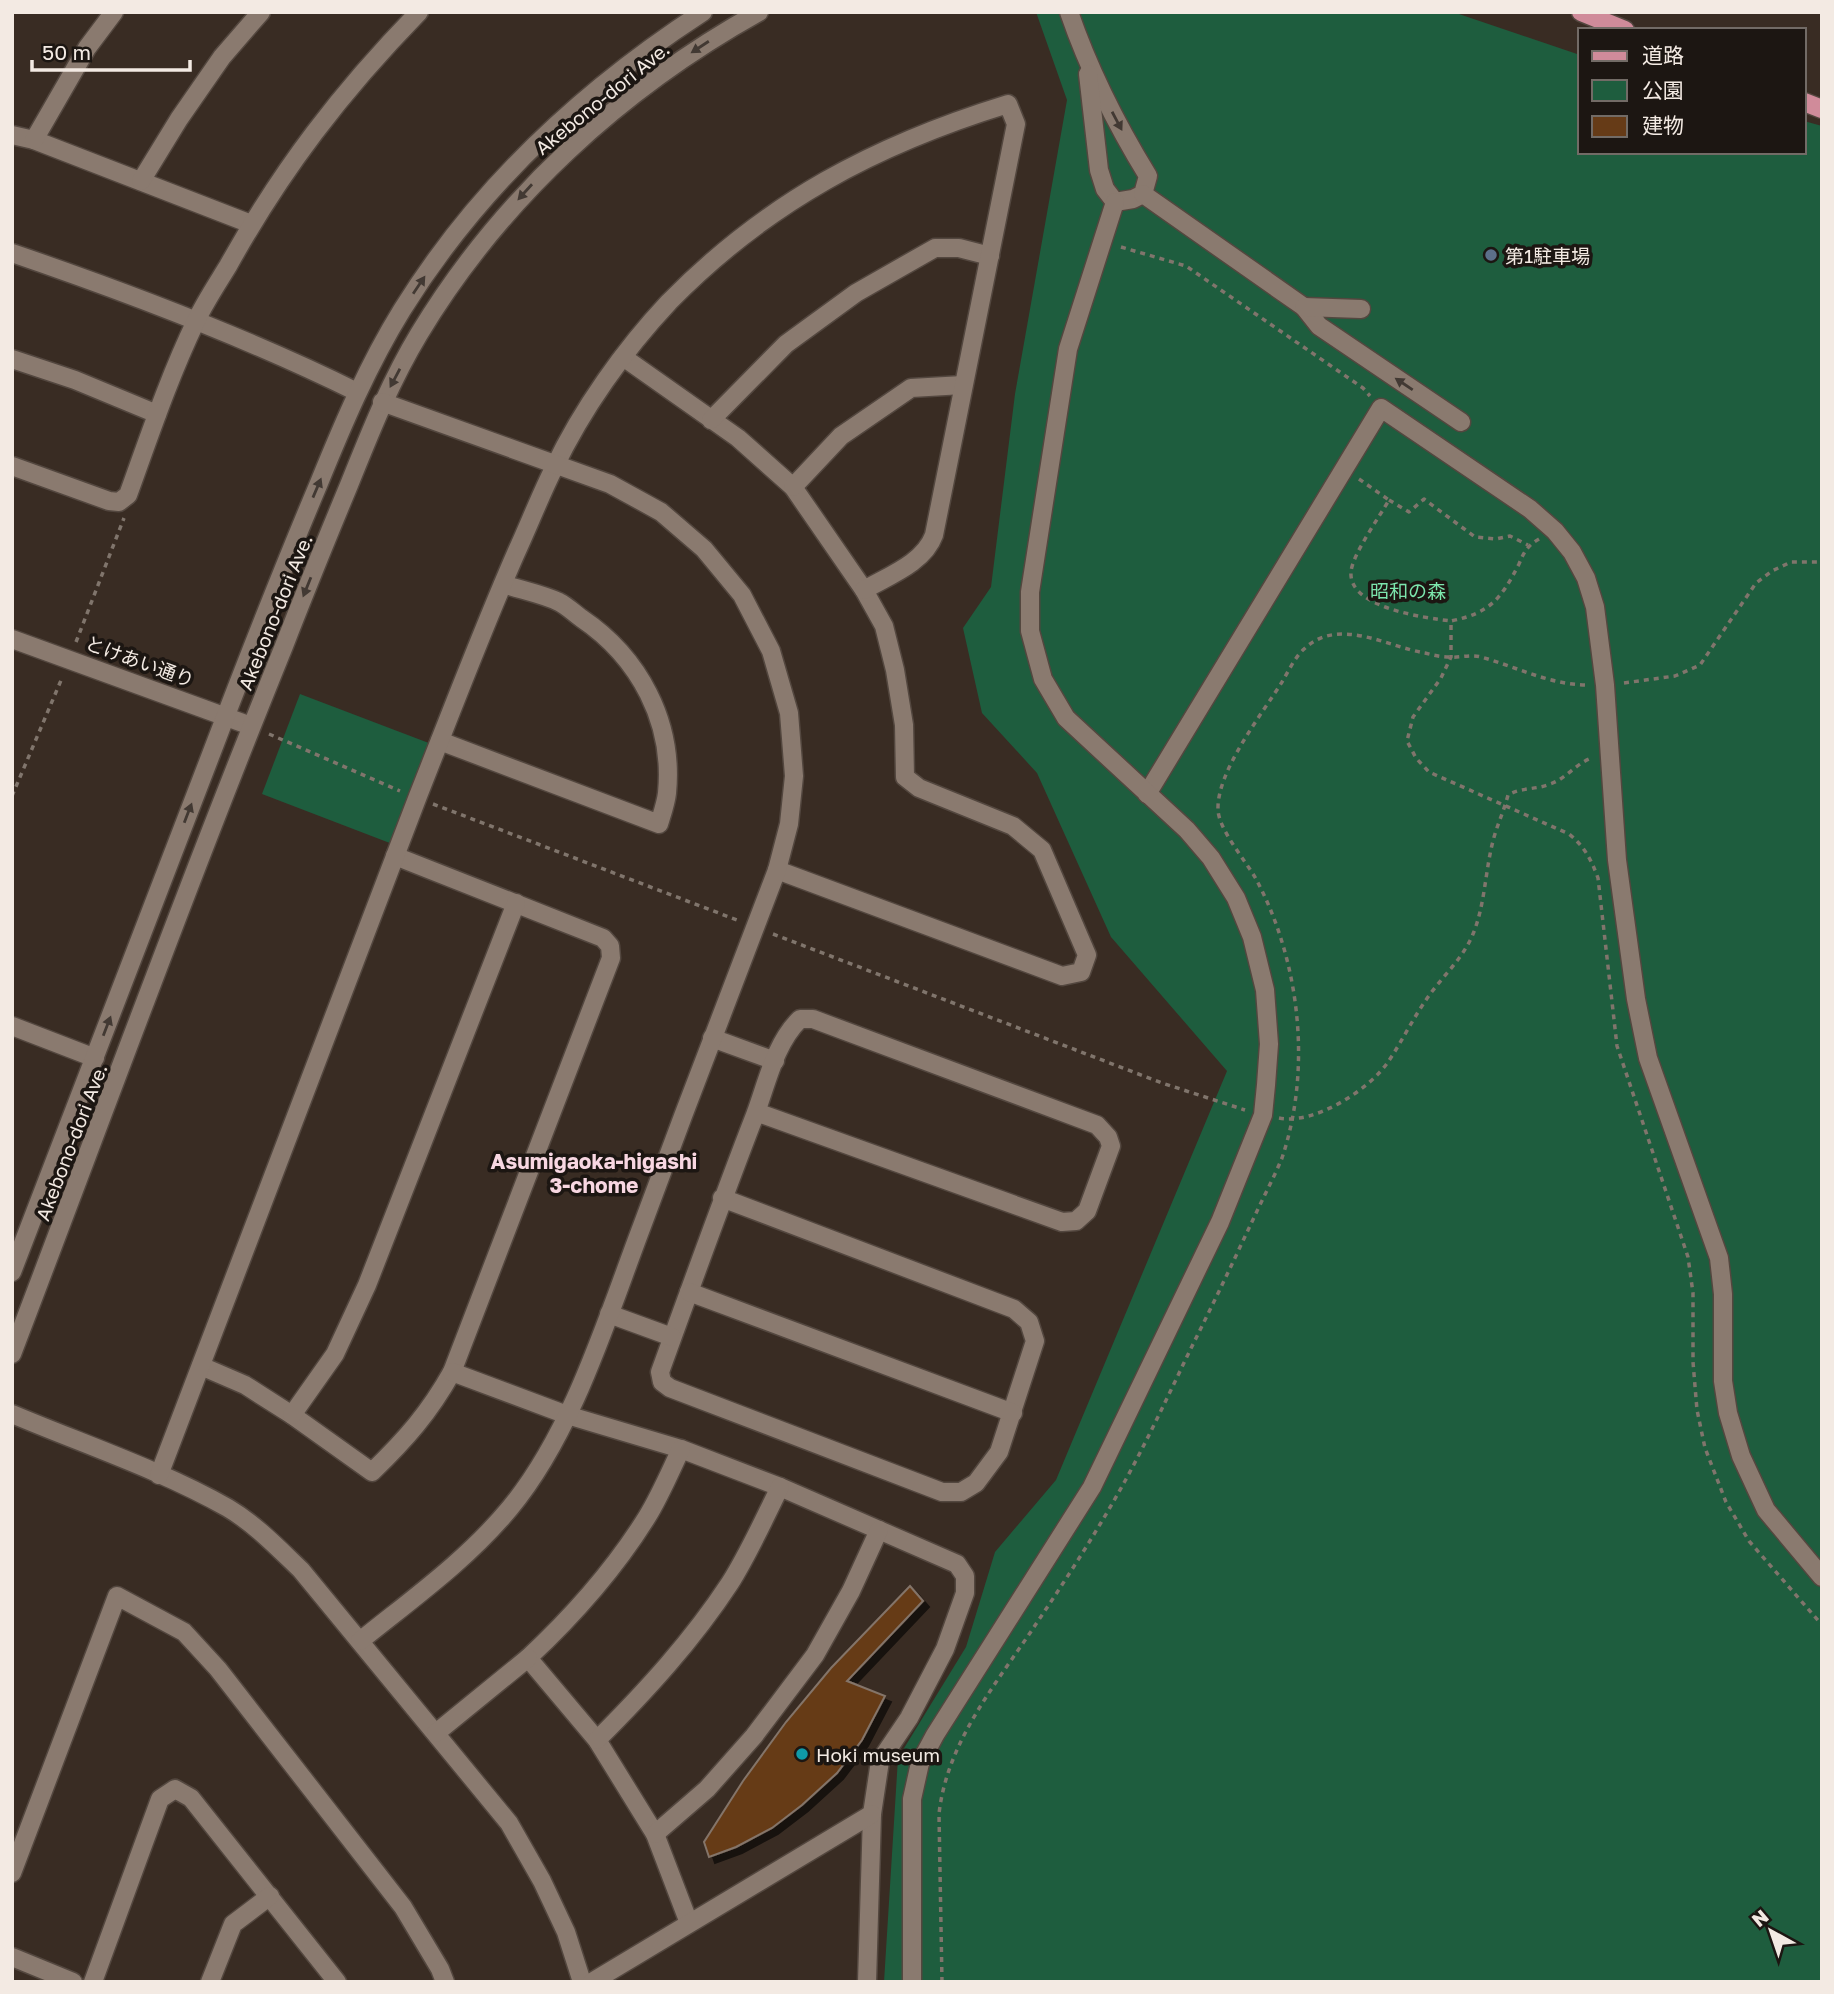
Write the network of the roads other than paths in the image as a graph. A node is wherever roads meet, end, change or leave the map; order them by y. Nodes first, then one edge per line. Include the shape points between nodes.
1 (114, 12) edge
2 (261, 12) edge
3 (419, 12) edge
4 (703, 12) edge
5 (759, 12) edge
6 (1069, 12) edge
7 (1581, 12) edge
8 (1620, 28) edge
9 (1086, 60) junction
10 (12, 135) edge
11 (34, 140) junction
12 (141, 181) junction
13 (1143, 194) junction
14 (1115, 202) junction
15 (251, 224) junction
16 (12, 253) edge
17 (990, 256) junction
18 (1304, 307) junction
19 (1362, 309) dead end
20 (196, 321) junction
21 (623, 358) junction
22 (12, 359) edge
23 (963, 386) junction
24 (357, 392) junction
25 (382, 402) junction
26 (157, 414) junction
27 (711, 420) junction
28 (1461, 422) dead end
29 (12, 466) edge
30 (555, 466) junction
31 (793, 487) junction
32 (503, 584) junction
33 (864, 590) junction
34 (12, 639) edge
35 (226, 716) junction
36 (251, 726) junction
37 (440, 741) junction
38 (1147, 794) junction
39 (395, 856) junction
40 (776, 870) junction
41 (516, 903) junction
42 (12, 1026) edge
43 (712, 1038) junction
44 (95, 1058) junction
45 (775, 1061) junction
46 (756, 1112) junction
47 (722, 1198) junction
48 (12, 1272) edge
49 (689, 1292) junction
50 (609, 1314) junction
51 (672, 1337) junction
52 (12, 1354) edge
53 (201, 1366) junction
54 (452, 1372) junction
55 (1013, 1413) junction
56 (12, 1414) edge
57 (292, 1415) junction
58 (567, 1415) junction
59 (681, 1449) junction
60 (159, 1475) junction
61 (780, 1487) junction
62 (879, 1530) junction
63 (1822, 1577) edge
64 (360, 1641) junction
65 (528, 1658) junction
66 (436, 1733) junction
67 (597, 1740) junction
68 (872, 1814) junction
69 (654, 1834) junction
70 (12, 1873) edge
71 (270, 1896) junction
72 (689, 1923) junction
73 (12, 1957) edge
74 (74, 1982) edge
75 (93, 1982) edge
76 (210, 1982) edge
77 (337, 1982) edge
78 (445, 1982) edge
79 (582, 1982) edge
80 (592, 1982) edge
81 (867, 1982) edge
82 (912, 1982) edge

1 - 11 street via 87,48
2 - 12 street via 222,57
3 - 15 street via 336,103
24 -> 4 street, Akebono-dori Ave. via 401,311 506,174 588,95
5 -> 25 street, Akebono-dori Ave. via 639,90 526,191 426,322
6 - 9 street
7 - 8 main road
9 -> 13 street via 1148,176
9 - 14 street via 1098,170
10 - 11 street
11 - 12 street
12 - 15 street
13 - 14 street
13 - 18 street
14 - 38 street via 1068,349 1030,592 1030,631 1043,679 1066,718
15 - 20 street
16 - 20 street
17 - 21 street via 1016,124 1008,104 891,146 834,174 774,212 668,304
17 - 23 street
17 - 27 street via 960,248 935,248 856,293 786,344
18 - 19 street
28 -> 18 street via 1319,326
20 - 24 street
20 - 26 street
21 - 27 street
21 - 30 street
22 - 26 street
23 - 31 street via 911,388 841,436
23 - 33 street via 931,543 916,560
35 -> 24 street, Akebono-dori Ave.
25 - 30 street
25 -> 36 street, Akebono-dori Ave.
26 - 29 street via 128,495 119,502
27 - 31 street
30 - 32 street
30 - 40 street via 610,484 661,512 704,549 742,595 771,651 789,713 794,776 789,824
31 - 33 street
32 - 37 street
32 - 37 street via 560,603 594,626 625,655 646,687 663,729 667,763 667,795 659,824
33 - 40 street via 884,626 895,670 904,726 905,777 919,788 1013,826 1042,850 1087,954 1081,972 1062,976
34 - 35 street, とけあい通り
35 - 36 street, とけあい通り
44 -> 35 street, Akebono-dori Ave.
36 - 52 street, Akebono-dori Ave.
37 - 39 street
38 - 63 street via 1381,408 1530,509 1555,531 1586,578 1595,607 1617,860 1636,999 1648,1058 1719,1258 1728,1413 1741,1456 1766,1510
38 - 82 street via 1211,858 1236,898 1252,937 1265,990 1269,1044 1263,1115 1220,1222 1092,1487 920,1763 912,1799
39 - 41 street
39 - 53 street
40 - 43 street
41 - 54 street via 603,938 610,946 611,958
41 - 57 street via 367,1285 335,1354
42 - 44 street
43 - 45 street
43 - 50 street
44 - 48 street, Akebono-dori Ave.
45 - 46 street
45 - 46 street via 789,1030 800,1019 813,1019 1097,1125 1111,1146 1087,1211 1076,1221 1062,1222
46 - 47 street
47 - 49 street
47 - 55 street via 1014,1309 1029,1322 1035,1341
49 - 51 street
49 - 55 street
50 - 51 street
50 - 58 street
51 - 55 street via 660,1372 662,1382 670,1388 942,1492 961,1492 976,1483 999,1452
53 - 57 street via 245,1385
53 - 60 street
54 - 57 street via 408,1437 372,1472
54 - 58 street
56 - 60 street
58 - 59 street
58 - 64 street via 536,1471 476,1545
59 - 61 street
59 - 65 street via 648,1516 602,1582
60 - 64 street via 229,1509 266,1537 301,1570
61 - 62 street
61 - 67 street via 731,1581 688,1641
62 - 68 street via 957,1563 965,1576 965,1593 945,1649 909,1718 880,1760
62 - 69 street via 815,1655 707,1789
64 - 66 street
65 - 66 street
65 - 67 street
66 - 79 street via 509,1824 566,1932
67 - 69 street
68 - 72 street
68 - 81 street
69 - 72 street
70 - 78 street via 117,1596 184,1632 218,1669 404,1907
71 - 75 street via 191,1798 175,1789 160,1799
71 - 76 street via 233,1924
71 - 77 street
72 - 80 street
73 - 74 street

